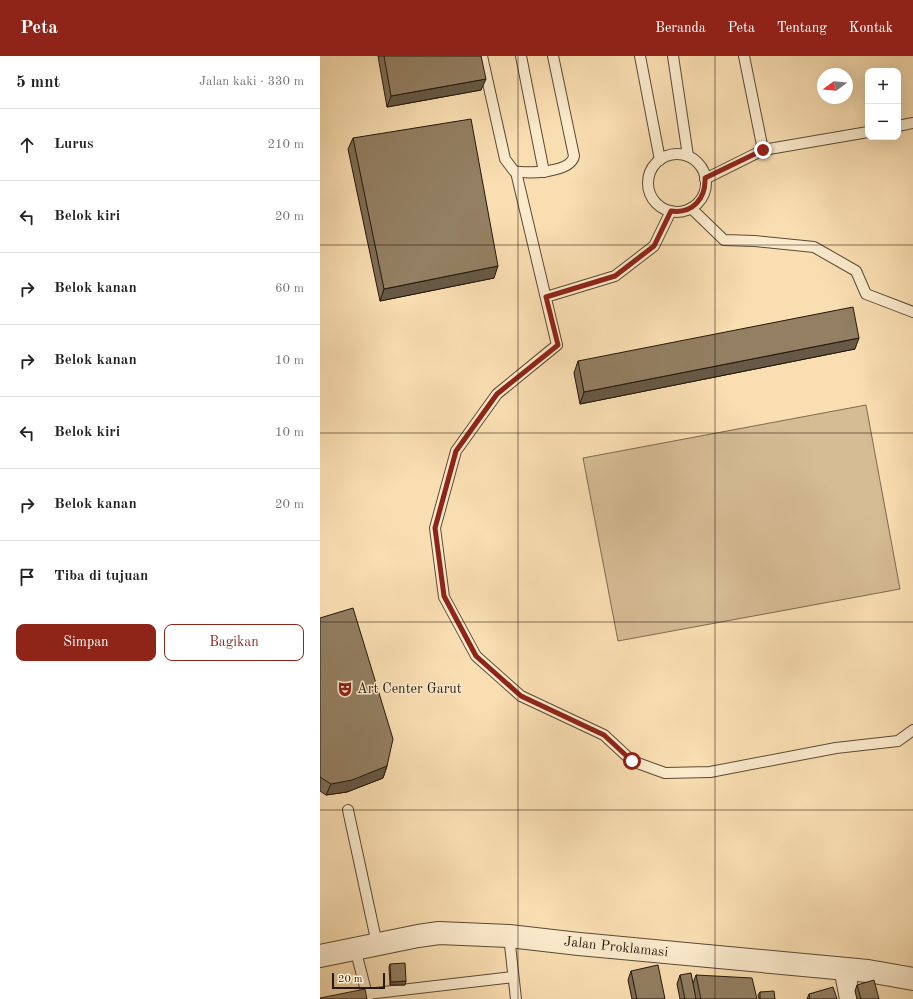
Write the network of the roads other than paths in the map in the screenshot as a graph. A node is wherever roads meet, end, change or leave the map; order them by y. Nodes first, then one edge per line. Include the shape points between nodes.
1 (482, 56) edge
2 (521, 56) edge
3 (553, 56) edge
4 (640, 56) edge
5 (673, 56) edge
6 (744, 56) edge
7 (913, 123) edge
8 (901, 125) edge
9 (865, 133) edge
10 (763, 150) junction
11 (688, 156) junction
12 (660, 160) junction
13 (516, 172) junction
14 (544, 172) junction
15 (705, 178) junction
16 (691, 208) junction
17 (671, 211) junction
18 (546, 297) junction
19 (913, 312) edge
20 (913, 730) edge
21 (348, 810) dead end
22 (510, 936) junction
23 (377, 944) junction
24 (355, 948) junction
25 (320, 956) edge
26 (844, 968) junction
27 (513, 977) junction
28 (913, 979) edge
29 (367, 996) edge
30 (516, 999) edge
31 (850, 999) edge

1 - 13 lane via 505,159
2 - 14 lane
3 - 14 lane via 574,160 568,165
4 - 12 lane
5 - 11 lane
6 - 10 lane
7 - 8 lane
9 - 10 lane
10 - 15 lane
11 - 12 lane via 673,154
11 - 15 lane via 699,164
12 - 17 lane via 650,172 649,187 654,200
13 - 14 lane
13 - 18 lane
15 - 16 lane via 704,193 699,202
16 - 17 lane via 681,212
16 - 19 lane via 724,240 814,247 856,271 866,294
17 - 18 lane via 654,246 615,276
18 - 20 lane via 558,345 497,394 456,451 435,528 444,596 476,656 521,696 604,735 632,761 665,772 710,772 836,748 898,741
21 - 23 lane
22 - 23 street, Jalan Proklamasi via 439,933
22 - 26 street, Jalan Proklamasi
22 - 27 lane
23 - 24 street, Jalan Proklamasi
24 - 25 street, Jalan Proklamasi
24 - 29 lane
26 - 28 street, Jalan Proklamasi
26 - 31 street
27 - 29 lane
27 - 30 lane

